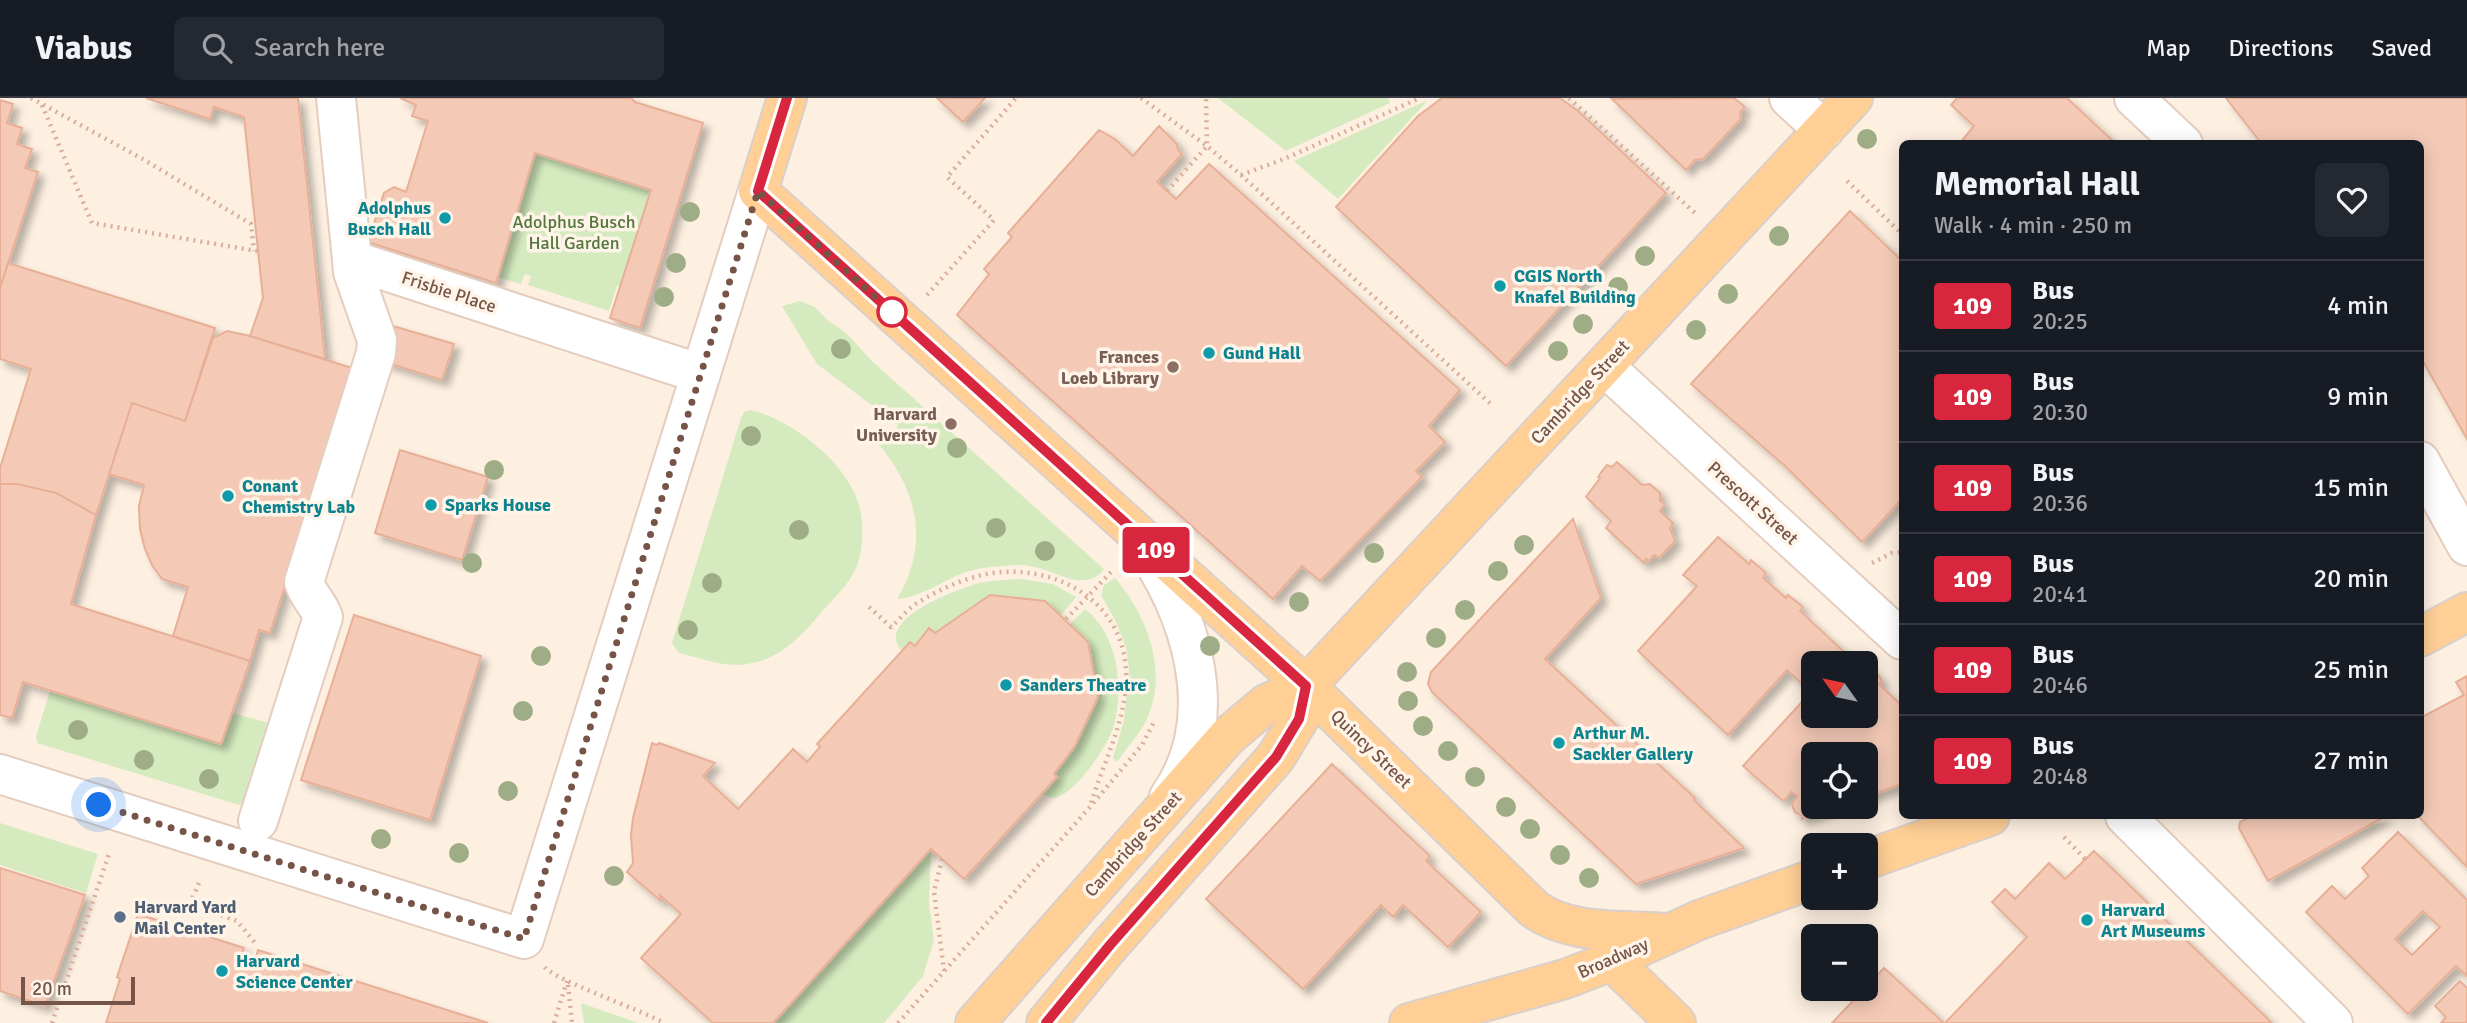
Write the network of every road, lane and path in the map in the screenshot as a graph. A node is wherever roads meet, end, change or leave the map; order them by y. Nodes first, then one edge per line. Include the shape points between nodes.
1 (31, 98) edge
2 (336, 98) edge
3 (787, 98) edge
4 (1016, 98) edge
5 (1141, 98) edge
6 (1206, 98) edge
7 (1404, 98) edge
8 (1420, 98) edge
9 (1569, 98) edge
10 (1788, 98) edge
11 (1853, 98) edge
12 (1406, 104) junction
13 (42, 105) junction
14 (1824, 130) junction
15 (1207, 146) junction
16 (1241, 175) junction
17 (1847, 181) dead end
18 (758, 191) junction
19 (1167, 191) dead end
20 (1899, 231) edge
21 (1723, 239) junction
22 (352, 260) junction
23 (903, 321) junction
24 (1604, 366) junction
25 (701, 374) junction
26 (1493, 406) dead end
27 (2424, 468) edge
28 (1130, 526) junction
29 (2467, 546) edge
30 (1899, 553) edge
31 (1118, 565) dead end
32 (1866, 567) dead end
33 (1090, 596) junction
34 (869, 607) dead end
35 (2467, 612) edge
36 (1066, 619) dead end
37 (2424, 634) edge
38 (1899, 637) edge
39 (1306, 686) junction
40 (1157, 711) dead end
41 (0, 774) edge
42 (1090, 807) junction
43 (1982, 819) edge
44 (2128, 819) edge
45 (258, 821) dead end
46 (1151, 824) junction
47 (2064, 837) dead end
48 (110, 851) dead end
49 (1878, 856) edge
50 (942, 859) dead end
51 (2086, 860) dead end
52 (199, 883) dead end
53 (1801, 883) edge
54 (1668, 933) junction
55 (256, 944) dead end
56 (1611, 960) junction
57 (548, 972) dead end
58 (944, 972) junction
59 (567, 981) junction
60 (52, 1023) edge
61 (554, 1023) edge
62 (572, 1023) edge
63 (664, 1023) edge
64 (898, 1023) edge
65 (975, 1023) edge
66 (1046, 1023) edge
67 (1409, 1023) edge
68 (1676, 1023) edge
69 (2333, 1023) edge

1 - 13 path
2 - 22 street
3 - 18 main road
4 - 23 path via 947,177 994,220
5 - 15 path
6 - 15 path
7 - 12 path
8 - 12 path
9 - 21 path
10 - 14 street
11 - 14 main road, Cambridge Street
12 - 16 path
13 - 13 path via 251,224 255,251 92,223
14 - 21 main road, Cambridge Street
15 - 16 path
15 - 19 path
16 - 26 path
17 - 20 path
18 - 23 main road, Quincy Street
18 - 25 street
21 - 24 main road, Cambridge Street
22 - 25 street, Frisbie Place
22 - 45 street via 377,340 376,352 304,582 323,617
23 - 28 main road, Quincy Street
24 - 38 street, Prescott Street
24 - 39 main road, Cambridge Street
25 - 41 street via 524,939
27 - 29 street
28 - 39 main road, Quincy Street
28 - 46 street via 1181,617 1198,689 1195,734 1187,763
30 - 32 path
31 - 33 path
33 - 34 path via 1050,578 1002,572 930,597 912,606 891,627
33 - 36 path
33 - 42 path via 1116,632 1124,655 1125,681 1116,738
35 - 37 main road
39 - 46 main road, Cambridge Street via 1252,714
39 - 54 main road, Quincy Street via 1543,915 1575,927
39 - 66 main road via 1299,719 1276,757
40 - 42 path via 1142,745
42 - 58 path
43 - 49 main road
44 - 69 street
46 - 65 main road, Cambridge Street
47 - 51 path
48 - 60 path
50 - 58 path via 934,892
52 - 55 path via 190,905 237,922
53 - 54 main road, Broadway
54 - 56 main road, Broadway
56 - 67 main road, Broadway via 1564,979
56 - 68 main road
57 - 59 path
58 - 64 path
59 - 61 path
59 - 62 path
59 - 63 path

